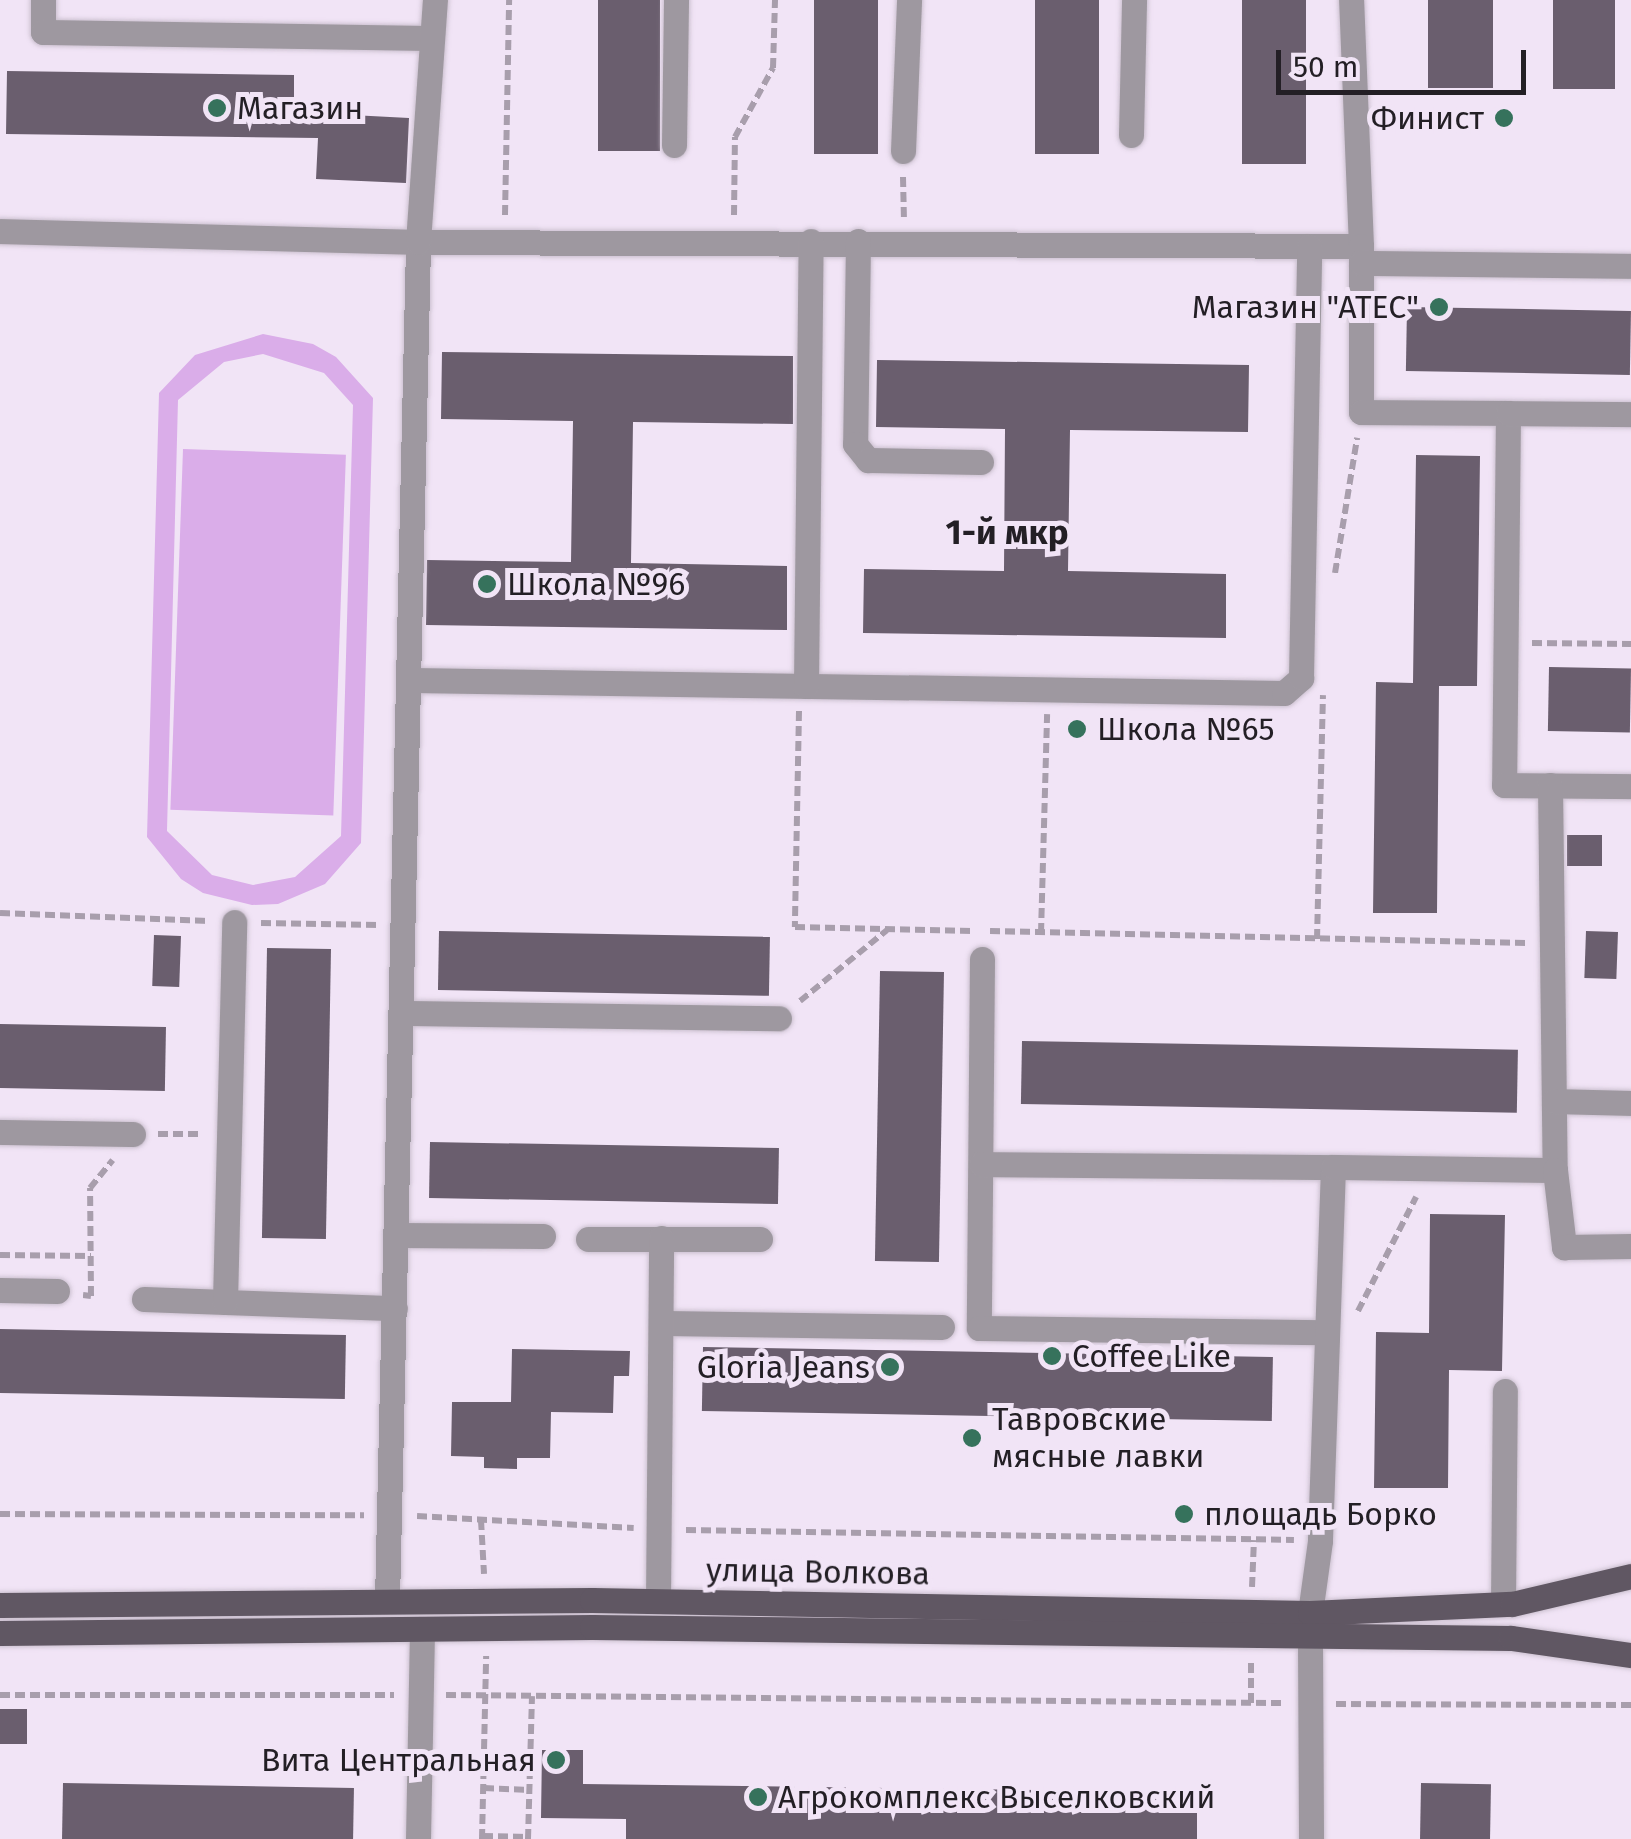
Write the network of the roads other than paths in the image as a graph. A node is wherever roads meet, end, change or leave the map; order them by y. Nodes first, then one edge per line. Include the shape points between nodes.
1 (43, 0) edge
2 (434, 0) edge
3 (676, 0) edge
4 (909, 0) edge
5 (1134, 0) edge
6 (1351, 0) edge
7 (432, 38) junction
8 (1131, 135) dead end
9 (674, 145) dead end
10 (903, 152) road end
11 (0, 230) edge
12 (811, 241) junction
13 (858, 241) junction
14 (418, 242) junction
15 (1309, 246) junction
16 (1361, 255) junction
17 (1631, 266) edge
18 (1508, 413) junction
19 (1631, 414) edge
20 (981, 462) dead end
21 (411, 680) junction
22 (806, 686) junction
23 (1550, 785) junction
24 (1631, 786) edge
25 (234, 922) dead end
26 (982, 959) dead end
27 (404, 1013) junction
28 (780, 1018) road end
29 (1554, 1101) junction
30 (1631, 1103) edge
31 (0, 1132) edge
32 (134, 1134) road end
33 (981, 1164) junction
34 (1333, 1167) junction
35 (1555, 1170) junction
36 (398, 1235) junction
37 (543, 1236) dead end
38 (661, 1238) junction
39 (760, 1239) dead end
40 (588, 1240) dead end
41 (1631, 1246) edge
42 (0, 1290) edge
43 (57, 1291) road end
44 (144, 1299) dead end
45 (225, 1302) junction
46 (395, 1308) junction
47 (664, 1323) junction
48 (942, 1326) dead end
49 (1324, 1332) junction
50 (1505, 1391) dead end
51 (1631, 1576) edge
52 (658, 1601) junction
53 (387, 1602) junction
54 (1502, 1604) junction
55 (0, 1605) edge
56 (1310, 1613) junction
57 (422, 1629) junction
58 (0, 1633) edge
59 (1310, 1641) junction
60 (1631, 1656) edge
61 (418, 1839) edge
62 (1311, 1839) edge

1 - 7 lane via 43,32
2 - 7 lane
3 - 9 lane
4 - 10 lane
5 - 8 lane
6 - 16 lane
7 - 14 lane
11 - 14 lane
12 - 13 lane
12 - 14 lane
12 - 22 lane
13 - 15 lane
13 - 20 lane via 855,444 868,460
14 - 21 lane
15 - 16 lane
15 - 22 lane via 1300,678 1284,693
16 - 17 lane
16 - 18 lane via 1361,412
18 - 19 lane
18 - 23 lane via 1504,785
21 - 22 lane
21 - 27 lane
23 - 24 lane
23 - 29 lane
25 - 45 lane
26 - 33 lane
27 - 28 lane
27 - 36 lane
29 - 30 lane
29 - 35 lane
31 - 32 lane
33 - 34 lane
33 - 49 lane via 979,1328
34 - 35 lane
34 - 49 lane
35 - 41 lane via 1564,1247
36 - 37 lane
36 - 46 lane
38 - 39 lane
38 - 40 lane
38 - 47 lane
42 - 43 lane
44 - 45 lane
45 - 46 lane
46 - 53 lane
47 - 48 lane
47 - 52 lane
49 - 56 lane via 1320,1540
50 - 54 lane
51 - 54 main road, улица Волкова
52 - 53 main road, улица Волкова
52 - 56 main road, улица Волкова
53 - 55 main road, улица Волкова
54 - 56 main road, улица Волкова
57 - 58 main road, улица Волкова
57 - 59 main road, улица Волкова
57 - 61 lane
59 - 60 main road, улица Волкова via 1511,1638
59 - 62 lane

